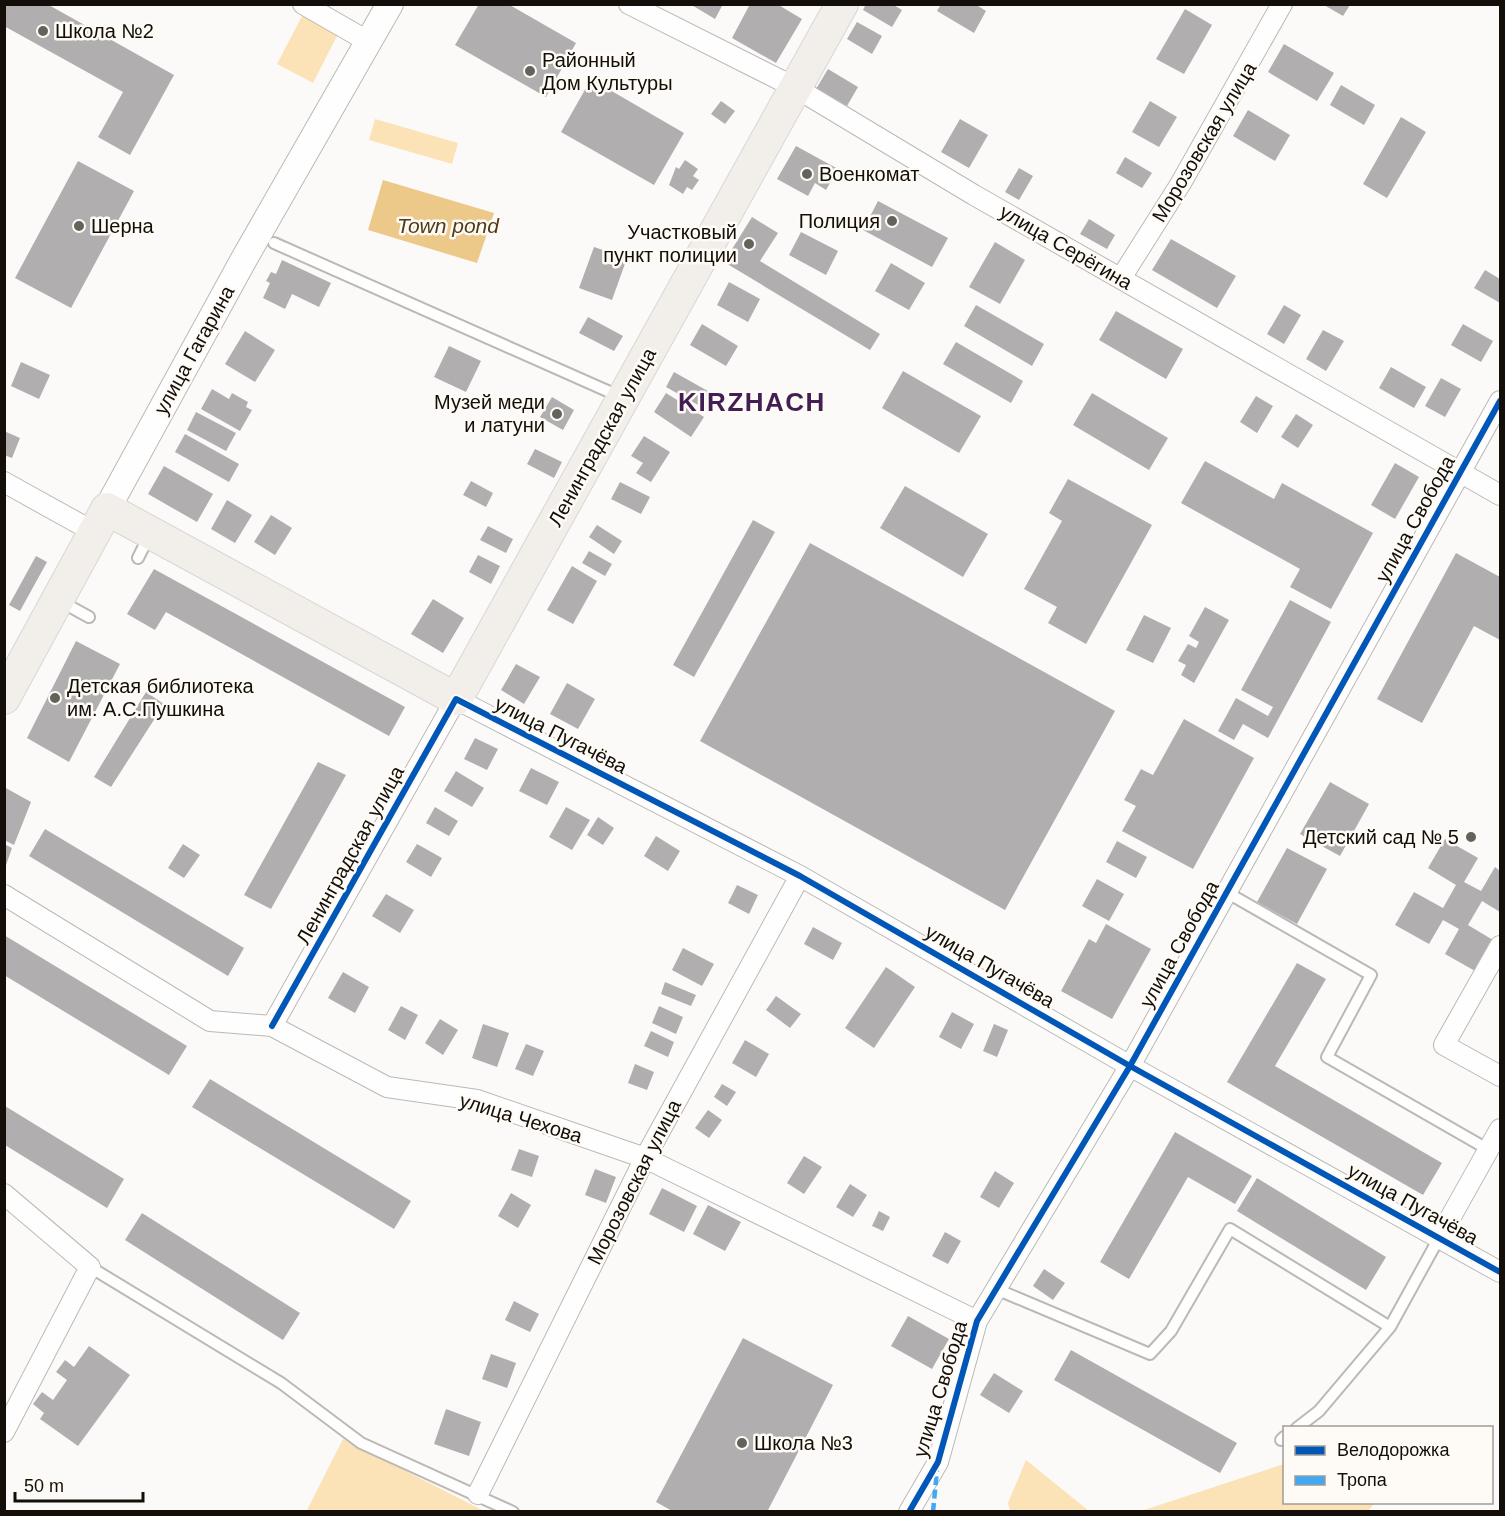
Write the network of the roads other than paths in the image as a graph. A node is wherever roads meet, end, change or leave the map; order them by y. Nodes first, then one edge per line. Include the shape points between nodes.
1 (303, 4) edge
2 (390, 4) edge
3 (629, 4) edge
4 (842, 4) edge
5 (1282, 4) edge
6 (369, 42) junction
7 (796, 88) junction
8 (274, 243) dead end
9 (1121, 278) junction
10 (624, 398) junction
11 (1500, 401) edge
12 (1460, 473) junction
13 (4, 482) edge
14 (1500, 495) edge
15 (100, 521) junction
16 (57, 599) junction
17 (89, 617) dead end
18 (4, 698) edge
19 (456, 699) junction
20 (800, 876) junction
21 (1226, 892) junction
22 (4, 895) edge
23 (1500, 946) edge
24 (272, 1026) junction
25 (1130, 1066) junction
26 (1500, 1076) edge
27 (1500, 1130) edge
28 (1489, 1150) junction
29 (645, 1158) junction
30 (4, 1194) edge
31 (1439, 1238) junction
32 (90, 1268) junction
33 (1500, 1272) edge
34 (996, 1289) junction
35 (977, 1321) junction
36 (1390, 1327) junction
37 (1300, 1426) edge
38 (4, 1432) edge
39 (478, 1494) junction
40 (513, 1512) edge
41 (909, 1512) edge

1 - 6 street via 334,27
2 - 6 street, улица Гагарина
3 - 7 street, улица Серёгина
4 - 7 main road, Ленинградская улица
5 - 9 street, Морозовская улица via 1181,183
6 - 15 street, улица Гагарина
7 - 9 street, улица Серёгина
7 - 10 main road, Ленинградская улица
8 - 10 lane
9 - 12 street, улица Серёгина
10 - 19 main road, Ленинградская улица
11 - 12 street, улица Свобода
12 - 14 street, улица Серёгина
12 - 21 street, улица Свобода
13 - 15 street
15 - 16 main road, улица Гагарина
15 - 19 main road, улица Пугачёва
16 - 17 lane
16 - 18 main road, улица Гагарина
19 - 20 street, улица Пугачёва
19 - 24 street, Ленинградская улица
20 - 25 street, улица Пугачёва
20 - 29 street, Морозовская улица
21 - 25 street, улица Свобода
21 - 28 lane via 1371,975 1327,1057
22 - 24 street, улица Чехова via 210,1021
23 - 26 street via 1444,1045
24 - 29 street, улица Чехова via 387,1087 477,1100
25 - 31 street, улица Пугачёва
25 - 34 street, улица Свобода
27 - 28 street
28 - 31 street
29 - 35 street, улица Чехова
29 - 39 street, Морозовская улица
30 - 32 street
31 - 33 street, улица Пугачёва
31 - 36 lane
32 - 38 street
32 - 39 lane via 281,1383 361,1443
34 - 35 street, улица Свобода
34 - 36 lane via 1150,1354 1171,1331 1230,1229
35 - 41 street, улица Свобода via 938,1462
36 - 37 lane via 1319,1411
39 - 40 lane

